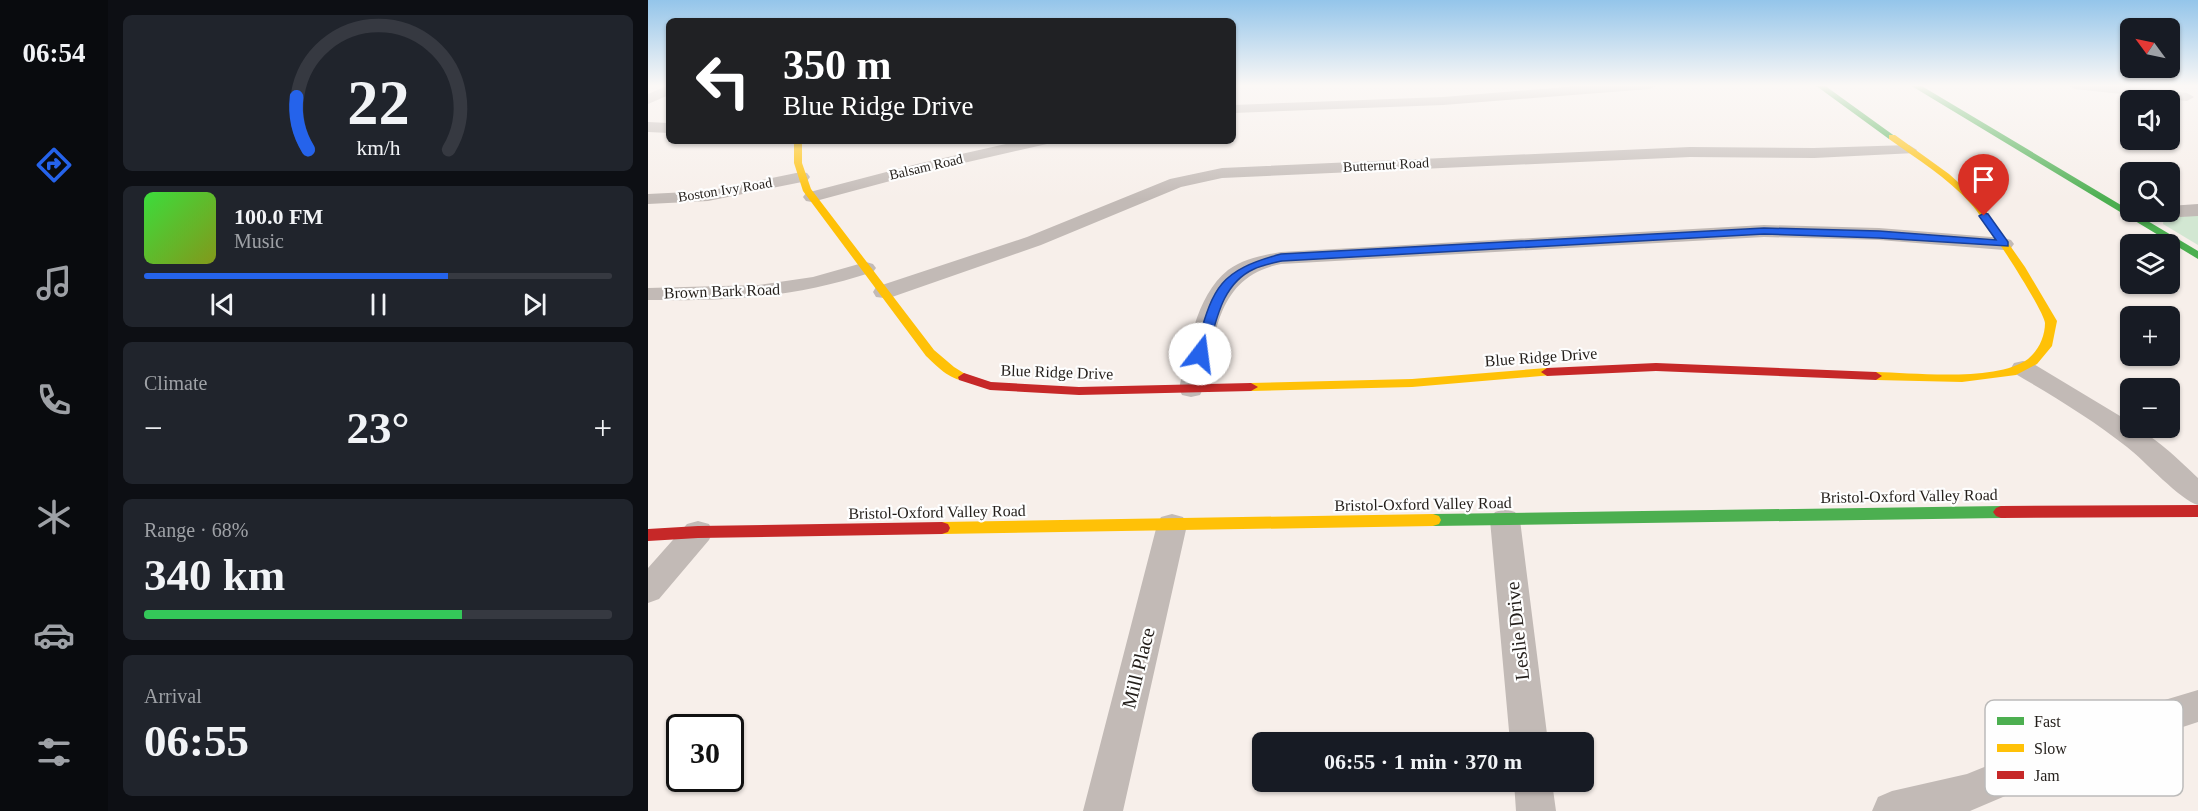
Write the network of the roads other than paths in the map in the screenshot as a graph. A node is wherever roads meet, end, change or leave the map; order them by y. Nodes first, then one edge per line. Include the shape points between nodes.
1 (1871, 123) edge
2 (1977, 123) edge
3 (648, 127) edge
4 (666, 128) edge
5 (798, 144) edge
6 (1028, 144) edge
7 (1909, 150) junction
8 (801, 177) junction
9 (812, 197) junction
10 (648, 199) edge
11 (2120, 208) edge
12 (2198, 210) edge
13 (2180, 211) edge
14 (2143, 222) edge
15 (2004, 244) junction
16 (2198, 256) edge
17 (866, 268) junction
18 (884, 292) junction
19 (648, 294) edge
20 (2023, 368) junction
21 (1191, 389) junction
22 (2198, 495) edge
23 (2198, 511) edge
24 (1505, 520) junction
25 (1172, 525) junction
26 (698, 532) junction
27 (648, 535) edge
28 (648, 590) edge
29 (2198, 706) edge
30 (2183, 711) edge
31 (1528, 732) edge
32 (1985, 785) edge
33 (1534, 792) edge
34 (1103, 811) edge
35 (1536, 811) edge
36 (1892, 811) edge

1 - 7 street
2 - 11 street
3 - 4 street
5 - 8 street, Blue Ridge Drive
6 - 9 street, Balsam Road
7 - 15 street via 1967,193
7 - 18 street, Butternut Road via 1690,152 1222,173 1176,183 1034,241
8 - 9 street, Blue Ridge Drive
8 - 10 street, Boston Ivy Road via 708,196
9 - 17 street, Blue Ridge Drive
12 - 13 street
14 - 16 street
15 - 20 street via 2051,321 2048,343
15 - 21 street via 1879,234 1764,231 1281,258 1250,267 1226,284 1210,319
17 - 18 street, Blue Ridge Drive
17 - 19 street, Brown Bark Road via 785,289 720,295
18 - 21 street, Blue Ridge Drive via 930,353 949,370 990,386 1028,390
20 - 21 street, Blue Ridge Drive via 1983,377 1912,378 1656,367 1412,383
20 - 22 street via 2078,398 2137,438
23 - 24 street, Bristol-Oxford Valley Road
24 - 25 street, Bristol-Oxford Valley Road
24 - 31 street, Leslie Drive
25 - 26 street, Bristol-Oxford Valley Road
25 - 34 street, Mill Place
26 - 27 street, Bristol-Oxford Valley Road
26 - 28 street
29 - 30 street
32 - 36 street
33 - 35 street

